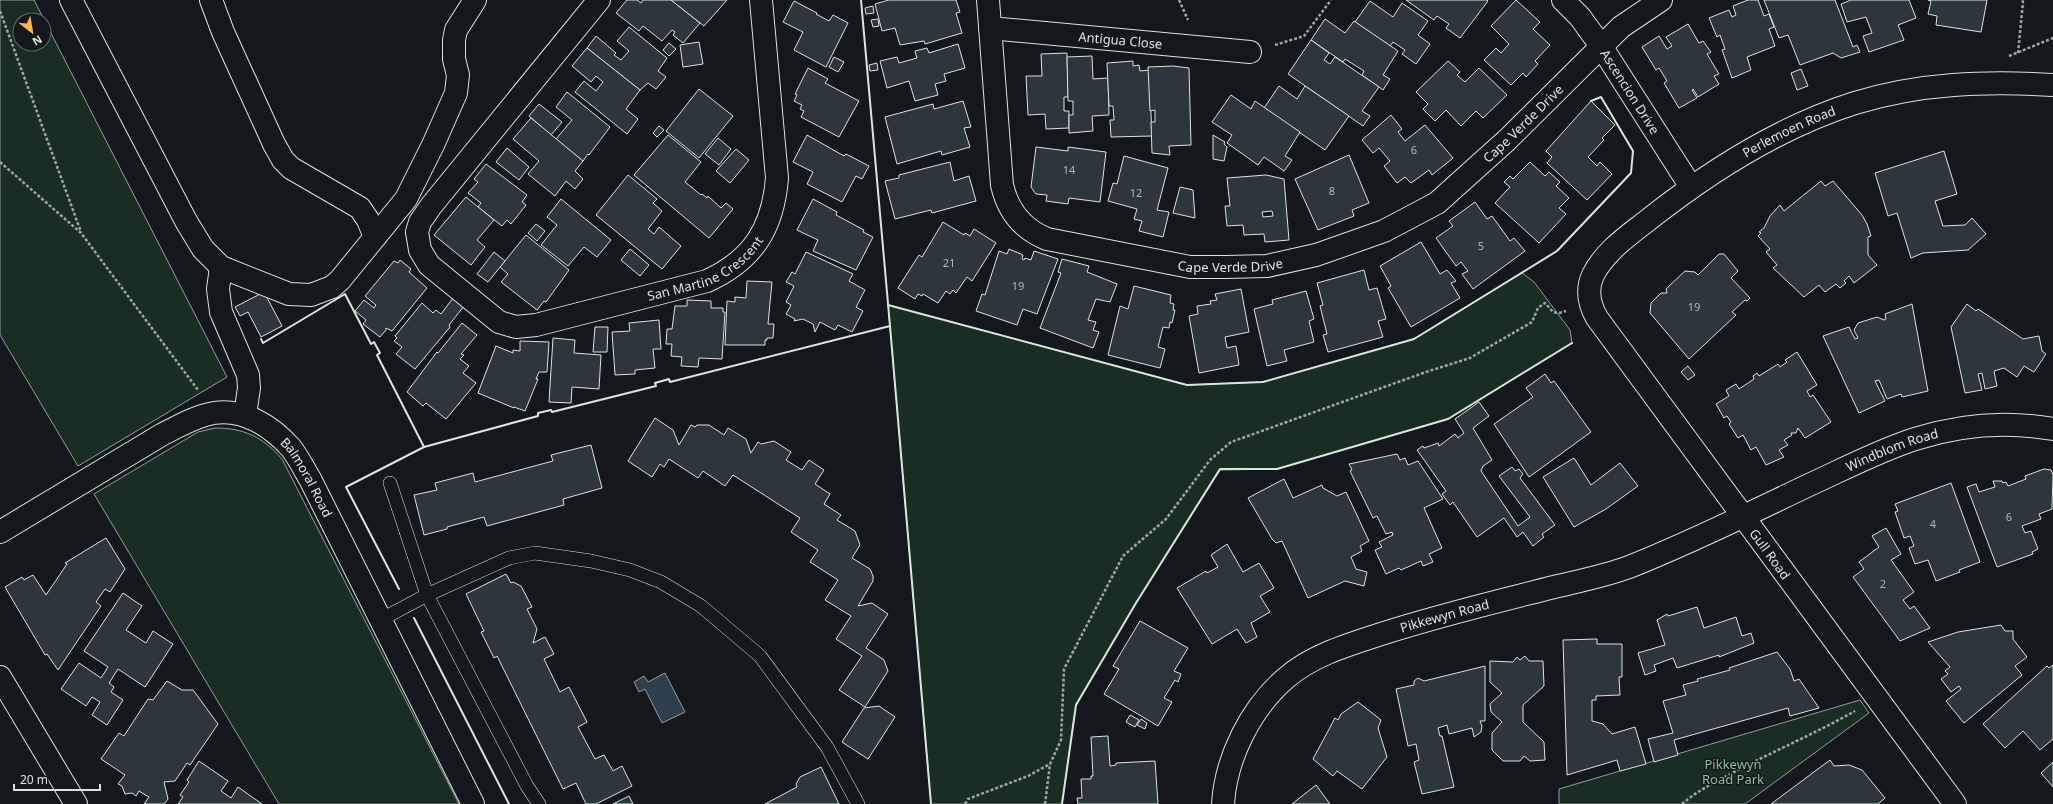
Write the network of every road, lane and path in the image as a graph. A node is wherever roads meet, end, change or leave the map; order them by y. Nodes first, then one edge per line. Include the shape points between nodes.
1 (71, 0) edge
2 (211, 0) edge
3 (475, 0) edge
4 (599, 0) edge
5 (761, 0) edge
6 (988, 0) edge
7 (1331, 0) edge
8 (1563, 0) edge
9 (1661, 0) edge
10 (2022, 0) edge
11 (0, 11) edge
12 (990, 28) junction
13 (2053, 38) edge
14 (1601, 46) junction
15 (1250, 52) joint
16 (2018, 53) junction
17 (2007, 57) dead end
18 (2053, 85) edge
19 (0, 162) edge
20 (1691, 187) junction
21 (81, 233) junction
22 (375, 237) junction
23 (221, 267) junction
24 (1589, 302) joint
25 (1559, 313) dead end
26 (214, 413) junction
27 (245, 415) junction
28 (2053, 429) edge
29 (390, 483) dead end
30 (1742, 517) junction
31 (0, 532) edge
32 (427, 595) junction
33 (380, 620) junction
34 (0, 677) edge
35 (1876, 698) junction
36 (1050, 764) junction
37 (76, 804) edge
38 (473, 804) edge
39 (539, 804) edge
40 (858, 804) edge
41 (965, 804) edge
42 (1045, 804) edge
43 (1224, 804) edge
44 (1682, 804) edge
45 (1955, 804) edge

1 - 23 street via 194,236 203,250
2 - 22 street via 226,39 283,160 291,168 360,208
3 - 22 street via 456,30 453,50 458,83 452,102 406,199
4 - 5 street, San Martine Crescent via 425,214 418,232 423,258 429,265 499,322 516,327 526,327 707,281 736,264 759,240 776,200 777,178
6 - 12 street, Cape Verde Drive
7 - 15 path via 1304,36
8 - 14 street, Ascencion Drive via 1580,17
9 - 14 street, Cape Verde Drive via 1621,27
10 - 16 path
11 - 21 path
12 - 14 street, Cape Verde Drive via 1002,185 1005,198 1016,218 1037,234 1047,238 1190,267 1267,266 1316,255 1384,231 1436,203 1507,140
12 - 15 street, Antigua Close
13 - 16 path
14 - 20 street, Ascencion Drive
16 - 17 path
18 - 20 street, Perlemoen Road via 2003,82 1939,85 1855,103 1805,122 1758,145
19 - 21 path
20 - 24 street, Perlemoen Road via 1615,246 1593,276
21 - 26 path
22 - 23 street via 340,280 332,287 311,295 289,294
23 - 27 street via 218,289 221,312 248,375
24 - 30 street, Gull Road via 1597,318
25 - 36 path via 1553,312 1545,303 1538,308 1532,322 1470,358 1260,430 1231,442 1210,460 1166,519 1123,556 1078,638 1064,669 1062,740
26 - 27 street, Balmoral Road
26 - 31 street, Balmoral Road via 191,420 163,434
27 - 33 street, Balmoral Road via 272,429 292,449 310,479
28 - 30 street, Windblom Road via 2032,426 1973,426 1917,439 1871,456
29 - 32 lane
30 - 35 street, Gull Road
30 - 43 street, Pikkewyn Road via 1626,568 1407,625 1349,644 1313,661 1288,676 1267,697 1252,718 1230,767
32 - 33 lane
32 - 39 lane via 527,786
32 - 40 lane via 509,558 535,553 591,561 630,570 661,582 701,606 760,656 827,747
33 - 38 street, Balmoral Road
34 - 37 street
35 - 44 path via 1831,725 1779,748 1694,793
35 - 45 street, Gull Road
36 - 41 path via 1028,776 968,799
36 - 42 path

